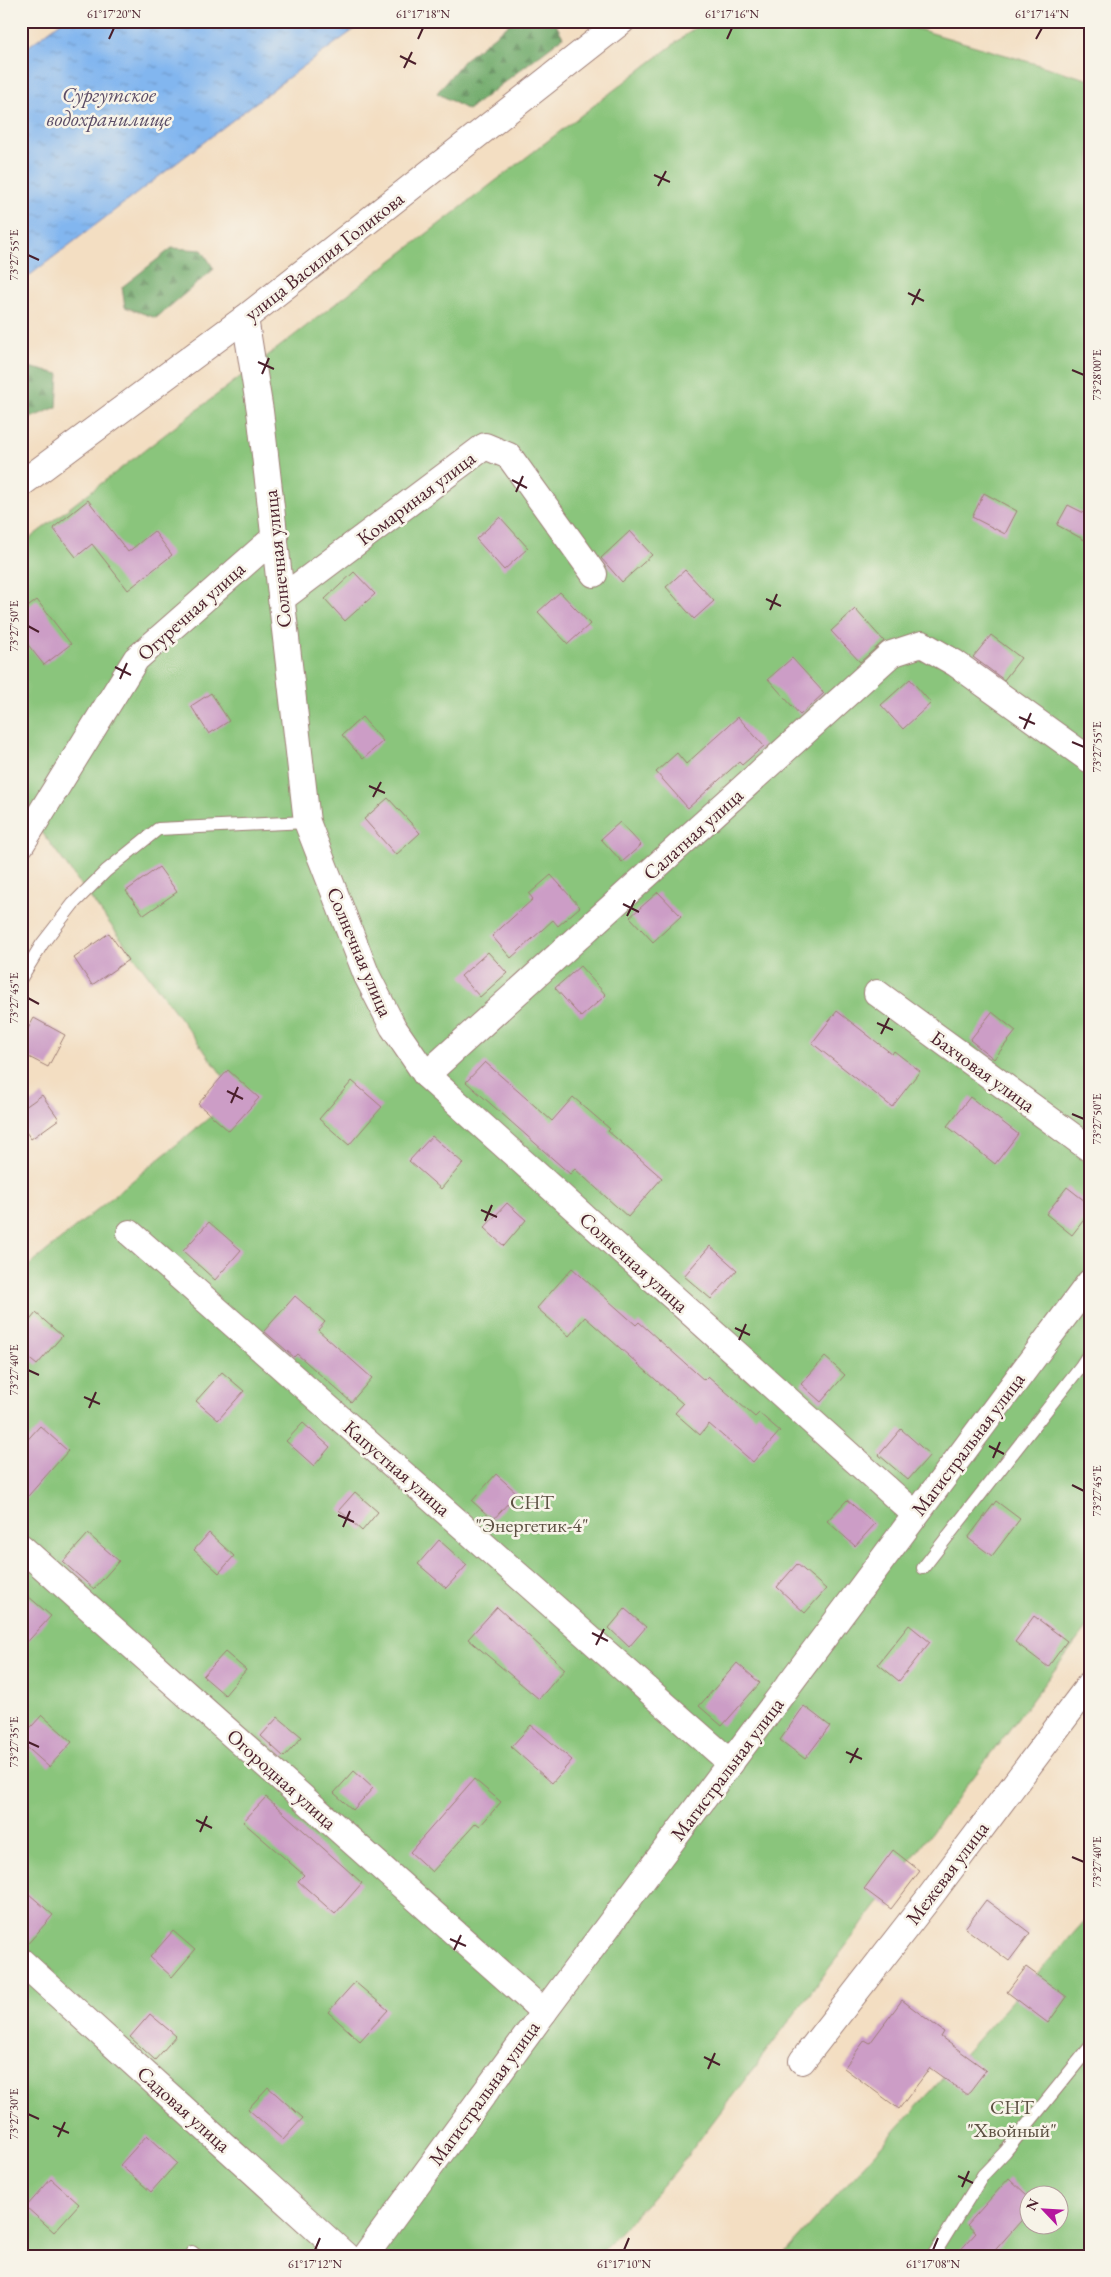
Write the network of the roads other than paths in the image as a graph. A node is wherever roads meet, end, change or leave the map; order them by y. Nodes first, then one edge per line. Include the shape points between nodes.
1 (622, 21) edge
2 (245, 318) junction
3 (21, 484) edge
4 (275, 536) junction
5 (594, 574) dead end
6 (281, 598) junction
7 (1090, 760) edge
8 (307, 822) junction
9 (21, 845) edge
10 (21, 978) edge
11 (877, 993) dead end
12 (426, 1076) junction
13 (1090, 1148) edge
14 (130, 1233) dead end
15 (1090, 1282) edge
16 (1090, 1352) edge
17 (915, 1514) junction
18 (21, 1547) edge
19 (923, 1568) dead end
20 (1090, 1684) edge
21 (731, 1763) junction
22 (21, 1961) edge
23 (544, 2012) junction
24 (1090, 2047) edge
25 (802, 2061) dead end
26 (346, 2256) edge
27 (365, 2256) edge
28 (933, 2256) edge

1 - 2 street, улица Василия Голикова
2 - 3 street, улица Василия Голикова
2 - 4 street, Солнечная улица
4 - 6 street, Солнечная улица
4 - 9 street, Огуречная улица via 136,659
5 - 6 street, Комариная улица via 509,456 486,446
6 - 8 street, Солнечная улица
7 - 12 street, Салатная улица via 955,663 922,644 892,654
8 - 10 lane via 158,829 106,871 73,904
8 - 12 street, Солнечная улица via 367,976 392,1027
11 - 13 street, Бахчовая улица
12 - 17 street, Солнечная улица
14 - 21 street, Капустная улица
15 - 17 street, Магистральная улица
16 - 19 lane
17 - 21 street, Магистральная улица
18 - 23 street, Огородная улица
20 - 25 street, Межевая улица
21 - 23 street, Магистральная улица
22 - 26 street, Садовая улица
23 - 27 street, Магистральная улица
24 - 28 lane via 983,2175

